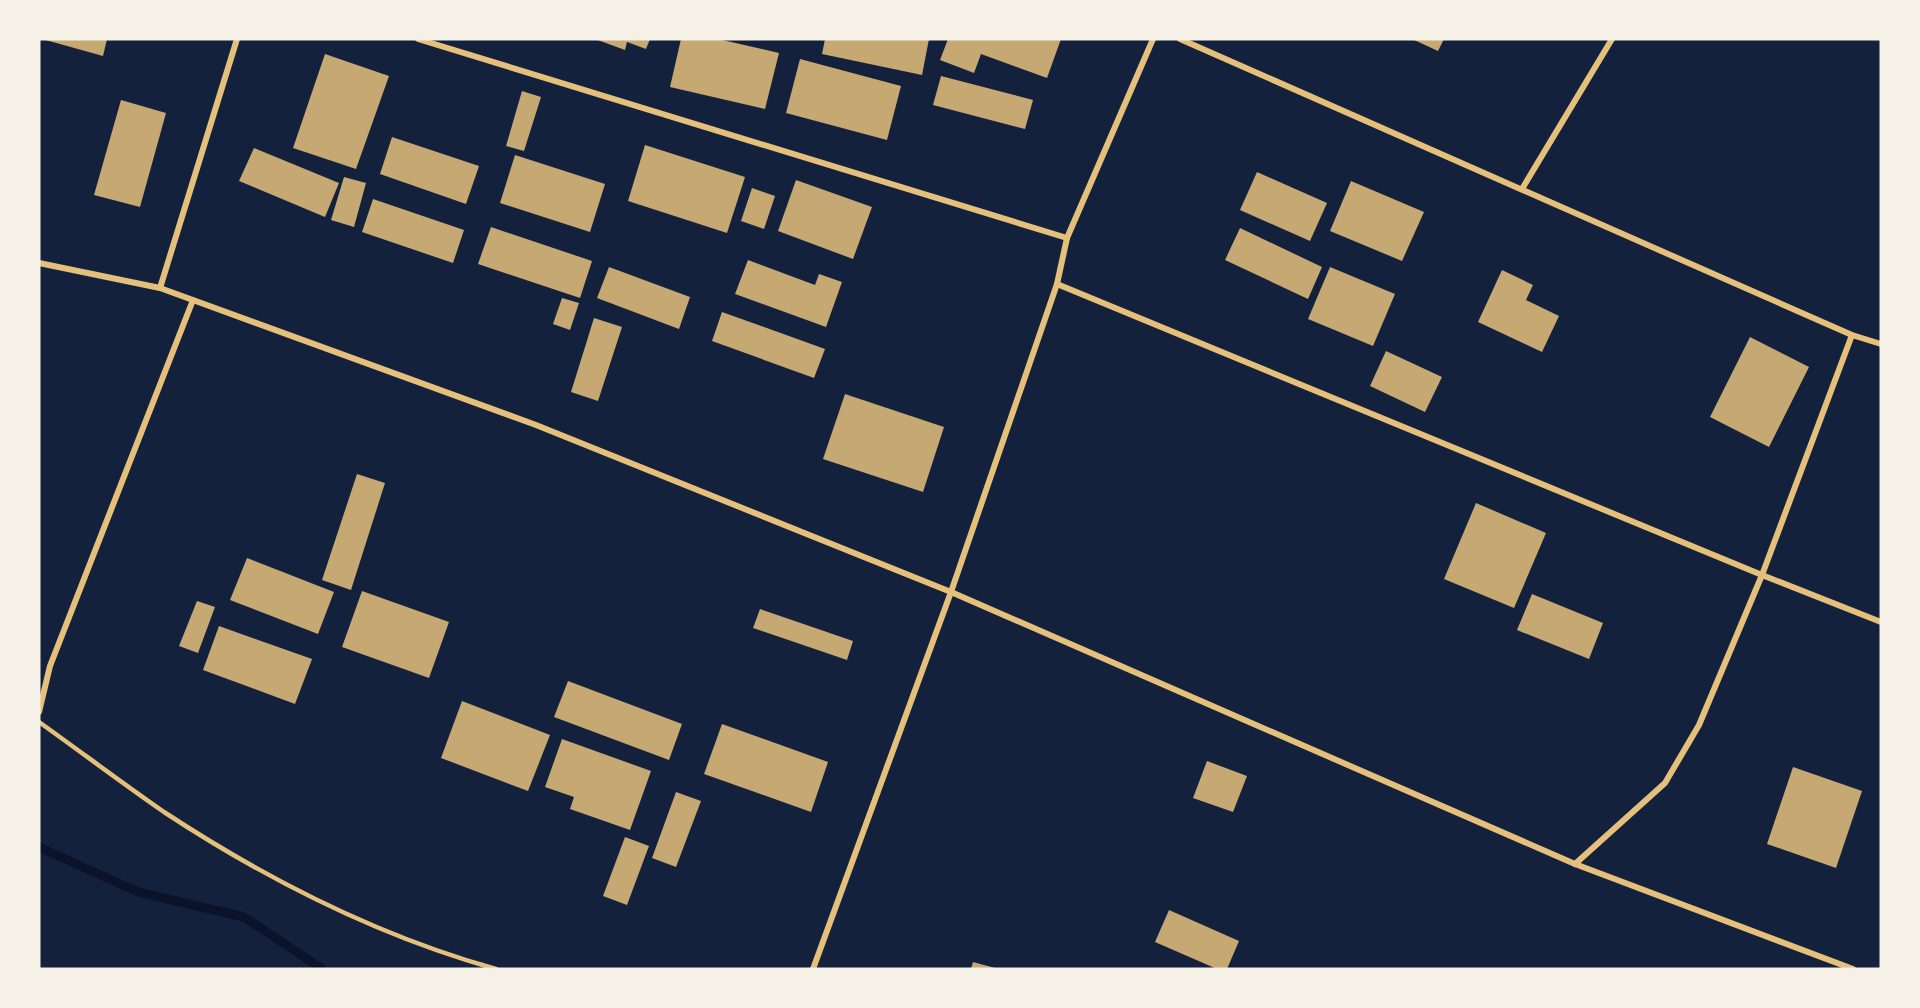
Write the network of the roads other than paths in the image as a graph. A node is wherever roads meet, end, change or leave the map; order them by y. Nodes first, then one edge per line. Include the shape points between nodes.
1 (237, 39) edge
2 (418, 39) edge
3 (1154, 39) edge
4 (1180, 39) edge
5 (1612, 39) edge
6 (1522, 189) junction
7 (1068, 238) junction
8 (39, 263) edge
9 (1057, 284) junction
10 (160, 288) junction
11 (194, 300) junction
12 (1852, 335) junction
13 (1881, 344) edge
14 (1762, 576) junction
15 (951, 592) junction
16 (1881, 622) edge
17 (39, 712) edge
18 (39, 722) edge
19 (1575, 864) junction
20 (496, 969) edge
21 (813, 969) edge
22 (1853, 969) edge

1 - 10 street
2 - 7 street
3 - 7 street
4 - 6 street
5 - 6 street
6 - 12 street
7 - 9 street
8 - 10 street
9 - 14 street
9 - 15 street
10 - 11 street
11 - 15 street via 536,425
11 - 17 street via 50,666
12 - 13 street
12 - 14 street
14 - 16 street
14 - 19 street via 1699,725 1665,783
15 - 19 street
15 - 21 street
18 - 20 lane via 165,812 288,886 379,928
19 - 22 street

